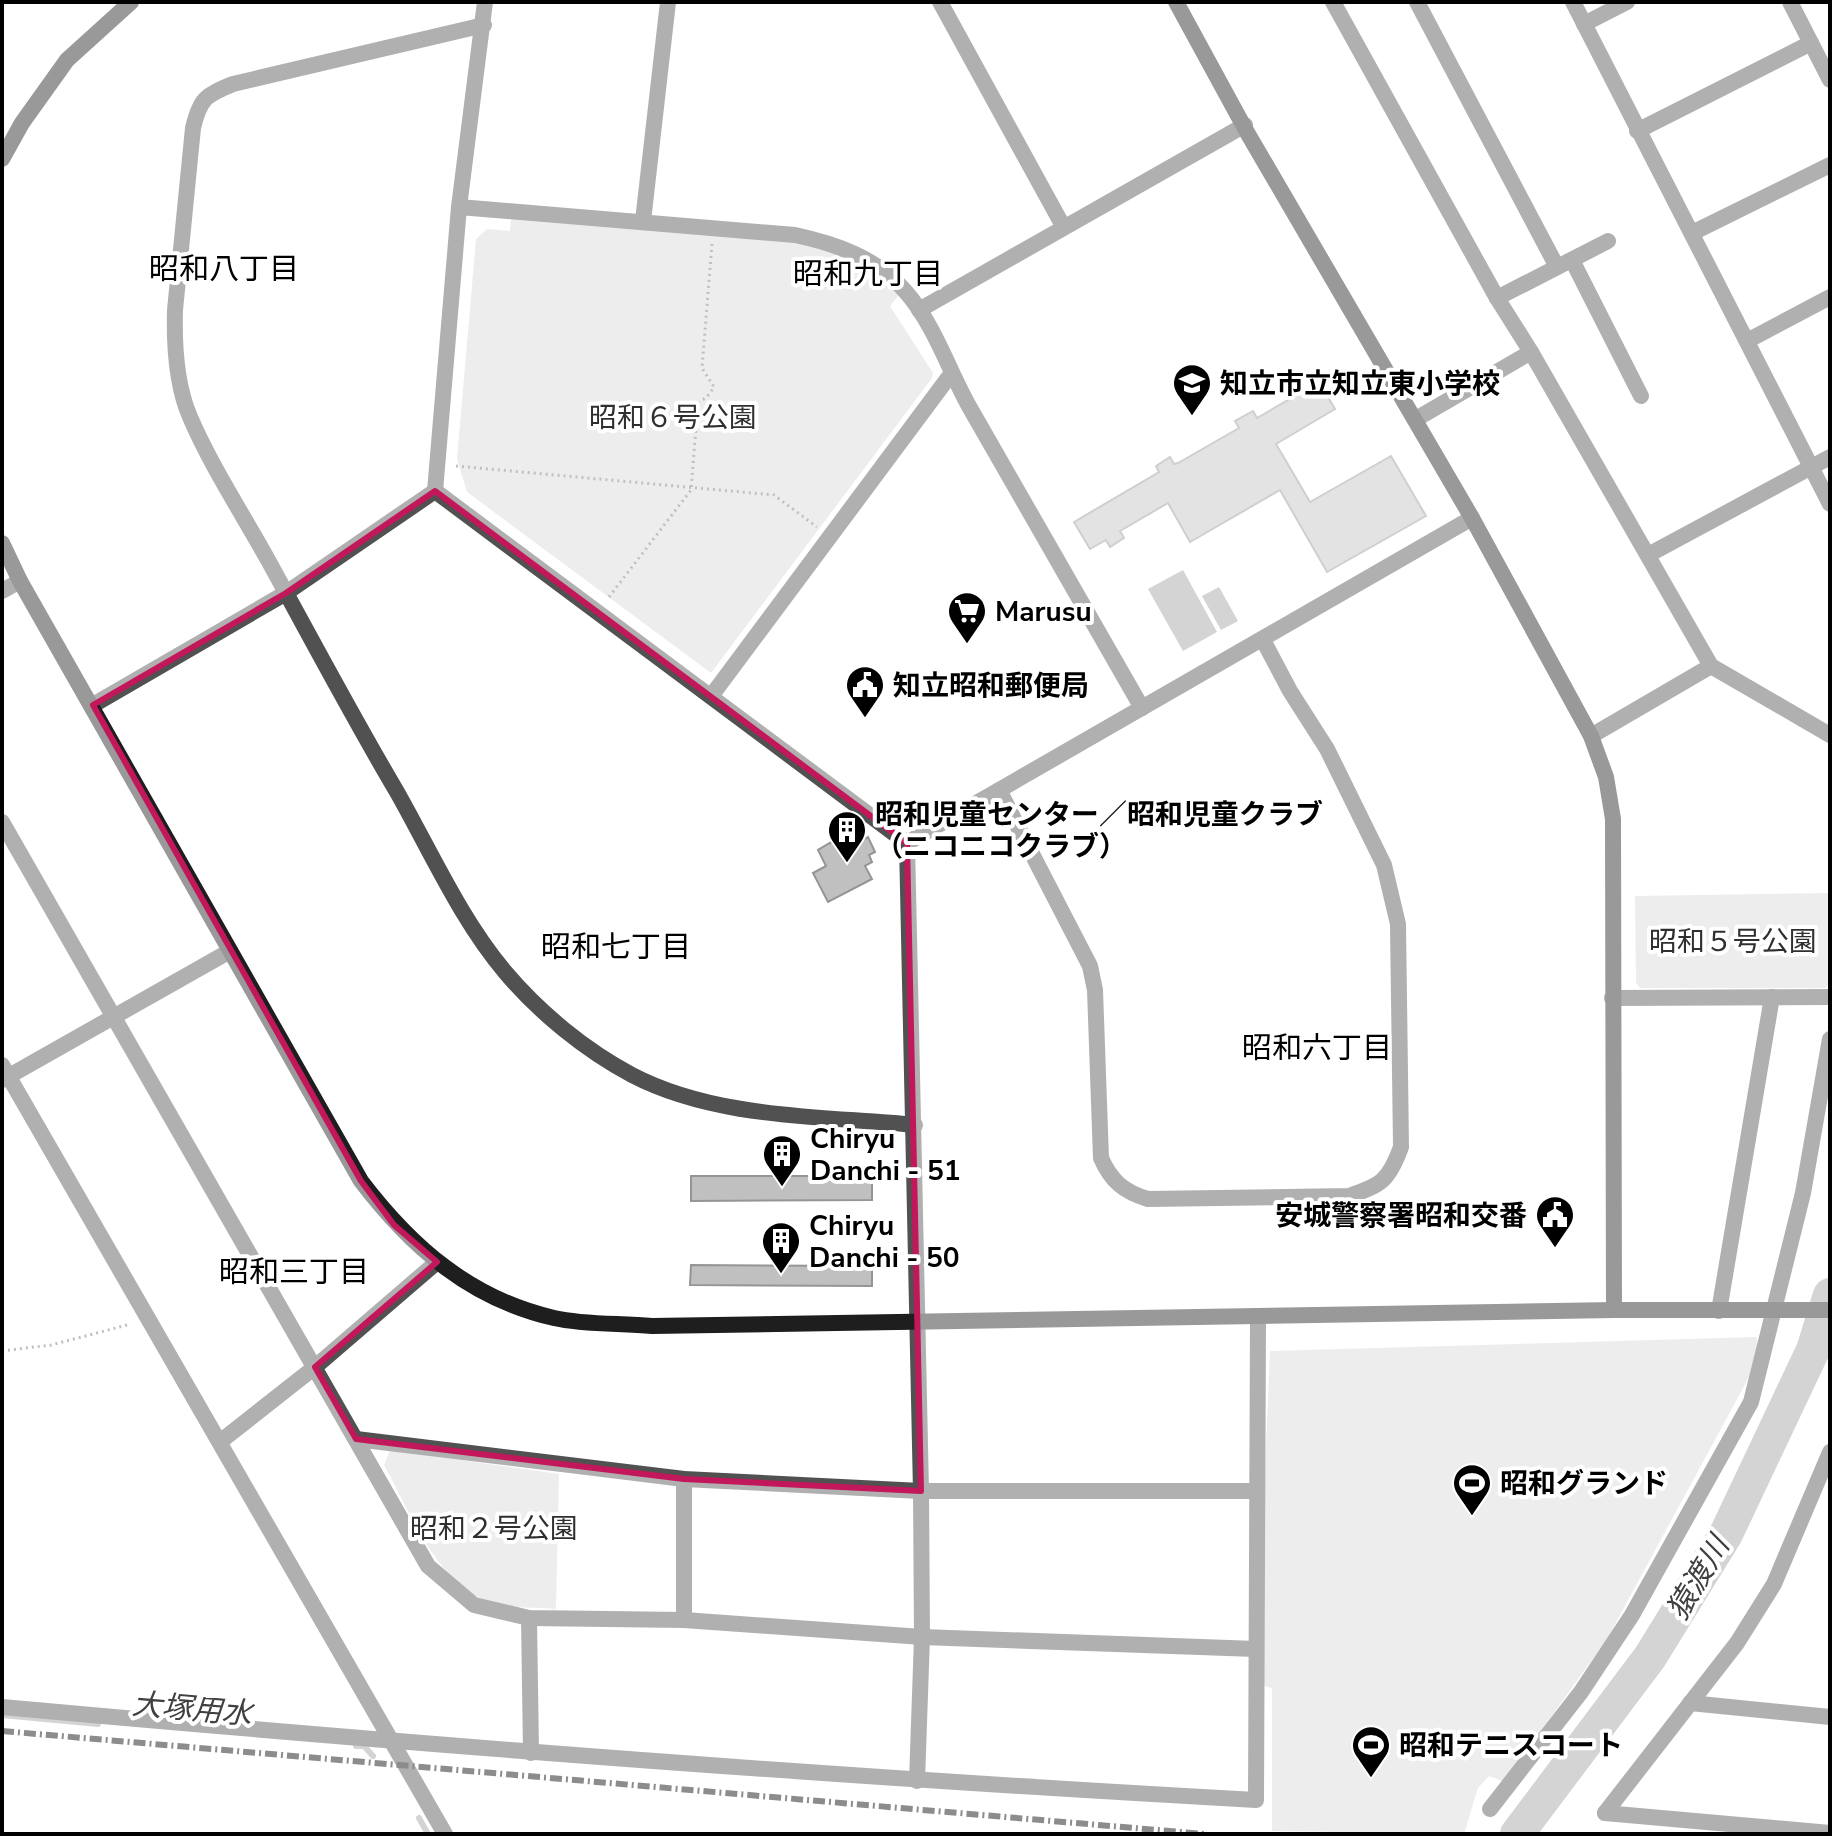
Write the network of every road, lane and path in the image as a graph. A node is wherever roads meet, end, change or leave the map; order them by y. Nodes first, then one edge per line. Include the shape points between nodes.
1 (131, 2) edge
2 (485, 2) edge
3 (668, 2) edge
4 (940, 2) edge
5 (1176, 2) edge
6 (1333, 2) edge
7 (1417, 2) edge
8 (1573, 2) edge
9 (1627, 2) edge
10 (1790, 2) edge
11 (1584, 24) junction
12 (484, 25) junction
13 (1811, 43) junction
14 (1830, 80) edge
15 (1245, 125) junction
16 (1637, 131) junction
17 (2, 159) edge
18 (1830, 165) edge
19 (459, 207) junction
20 (643, 221) junction
21 (1063, 226) junction
22 (713, 228) junction
23 (1692, 233) junction
24 (1608, 241) dead end
25 (1565, 264) junction
26 (1830, 297) edge
27 (1497, 298) junction
28 (919, 310) junction
29 (1747, 341) junction
30 (1531, 352) junction
31 (951, 374) junction
32 (1641, 396) dead end
33 (1416, 419) junction
34 (1830, 457) edge
35 (437, 464) junction
36 (1810, 466) junction
37 (691, 490) junction
38 (435, 491) junction
39 (1830, 504) edge
40 (1472, 518) junction
41 (830, 536) junction
42 (2, 543) edge
43 (1648, 555) junction
44 (20, 581) junction
45 (2, 591) edge
46 (286, 593) junction
47 (598, 612) junction
48 (1263, 640) junction
49 (1711, 666) junction
50 (712, 695) junction
51 (93, 705) junction
52 (1142, 708) junction
53 (1830, 735) edge
54 (1591, 736) junction
55 (999, 790) junction
56 (2, 822) edge
57 (907, 843) junction
58 (230, 951) junction
59 (1772, 997) junction
60 (1830, 997) edge
61 (1612, 998) junction
62 (114, 1017) junction
63 (1830, 1039) edge
64 (4, 1074) edge
65 (915, 1125) junction
66 (437, 1262) junction
67 (1614, 1310) junction
68 (1830, 1310) edge
69 (1719, 1311) junction
70 (1781, 1311) junction
71 (1258, 1318) junction
72 (150, 1320) junction
73 (915, 1324) junction
74 (2, 1351) edge
75 (315, 1367) junction
76 (356, 1439) junction
77 (221, 1441) junction
78 (1830, 1452) edge
79 (684, 1479) junction
80 (921, 1491) junction
81 (1257, 1491) junction
82 (529, 1618) junction
83 (684, 1620) junction
84 (922, 1637) junction
85 (1256, 1649) junction
86 (1690, 1703) junction
87 (2, 1707) edge
88 (1830, 1717) edge
89 (390, 1742) junction
90 (531, 1753) junction
91 (917, 1781) junction
92 (1490, 1809) dead end
93 (1830, 1833) edge
94 (445, 1834) edge

1 - 17 street via 67,60
2 - 12 street
3 - 20 street
4 - 21 street
5 - 15 street
6 - 27 street
7 - 25 street
8 - 11 street
9 - 11 street
10 - 13 street
11 - 16 street
12 - 19 street
12 - 46 street via 233,84 208,94 197,111 175,310 184,398 199,436
13 - 14 street
13 - 16 street
15 - 21 street
15 - 33 street
16 - 23 street
18 - 23 street
19 - 20 street
19 - 35 street
20 - 22 street
21 - 28 street
22 - 28 street via 838,244 879,267
22 - 37 path via 702,368 714,387 698,403
23 - 29 street
24 - 25 street
25 - 27 street
25 - 32 street
26 - 29 street
27 - 30 street
28 - 31 street
29 - 36 street
30 - 33 street
30 - 43 street
31 - 41 street
31 - 52 street
33 - 40 street
34 - 36 street
35 - 37 path
35 - 38 street
36 - 39 street
36 - 43 street
37 - 41 path via 774,495
37 - 47 path
38 - 46 street
38 - 47 street
40 - 48 street
40 - 54 street
41 - 50 street
42 - 44 street
43 - 49 street
44 - 45 street
44 - 51 street
46 - 51 street
46 - 65 street via 473,926 505,972 558,1025 632,1075 682,1094 726,1106
47 - 50 street
48 - 52 street
48 - 55 street via 1366,823 1384,865 1398,924 1401,1147 1392,1173 1374,1187 1349,1196 1148,1199 1130,1194 1109,1177 1101,1158 1090,966
49 - 53 street
49 - 54 street
50 - 57 street
51 - 58 street
52 - 55 street
54 - 61 street via 1613,819
55 - 57 street
56 - 62 street
57 - 65 street
58 - 62 street
58 - 66 street via 361,1181 394,1225
59 - 60 street
59 - 61 street
59 - 69 street
61 - 67 street
62 - 64 street
62 - 75 street
63 - 70 street
64 - 72 street
65 - 73 street
66 - 73 street via 493,1300 556,1318 652,1326
66 - 75 street
67 - 69 street
67 - 71 street
68 - 70 street
69 - 70 street
70 - 92 street via 1751,1402 1677,1538 1581,1692
71 - 73 street
71 - 81 street
72 - 74 path via 51,1345
72 - 77 street
73 - 80 street
75 - 76 street
75 - 77 street
76 - 79 street
76 - 82 street via 428,1566 474,1605
77 - 89 street
78 - 86 street via 1774,1584
79 - 80 street
79 - 83 street
80 - 81 street
80 - 84 street
81 - 85 street
82 - 83 street
82 - 90 street
83 - 84 street
84 - 85 street
84 - 91 street
85 - 91 street via 1256,1800
86 - 88 street
86 - 93 street via 1605,1813
87 - 89 street
89 - 90 street
89 - 94 street
90 - 91 street

